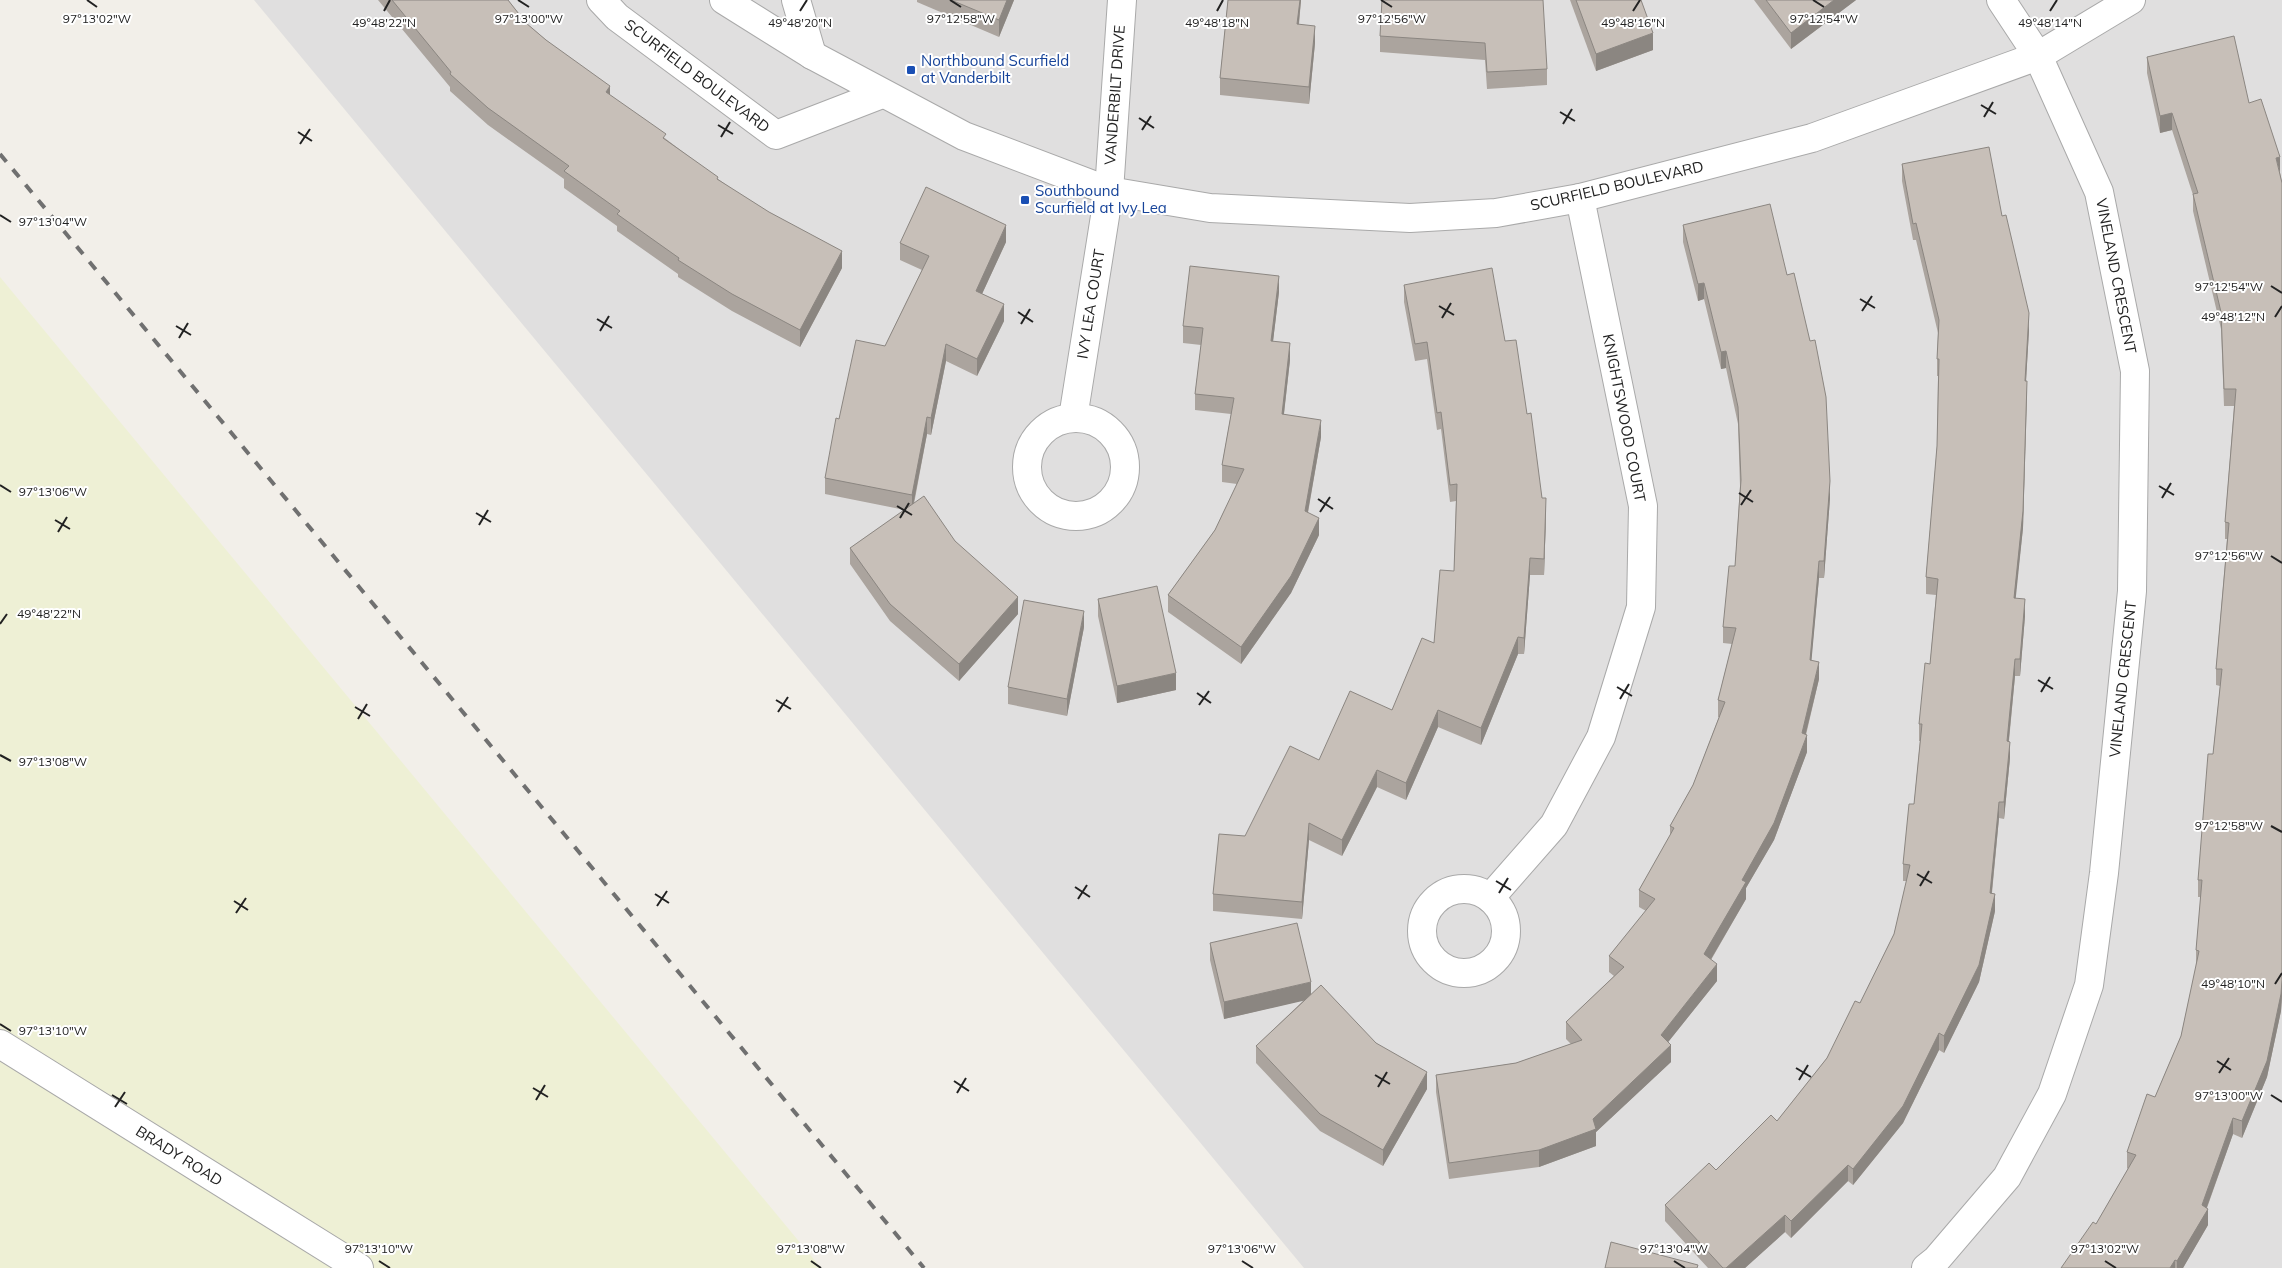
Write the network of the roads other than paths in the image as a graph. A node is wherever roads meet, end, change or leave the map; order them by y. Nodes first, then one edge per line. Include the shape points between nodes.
1 (601, 0) edge
2 (724, 0) edge
3 (796, 0) edge
4 (1122, 0) edge
5 (2001, 0) edge
6 (2131, 0) edge
7 (812, 55) junction
8 (2038, 56) junction
9 (882, 94) junction
10 (1110, 191) junction
11 (1580, 198) junction
12 (1073, 418) dead end
13 (1490, 898) dead end
14 (0, 1044) edge
15 (359, 1268) edge
16 (1926, 1268) edge

1 - 9 street, SCURFIELD BOULEVARD via 617,17 776,135
2 - 7 street, SCURFIELD BOULEVARD
3 - 7 street
4 - 10 street, VANDERBILT DRIVE
5 - 8 street, VINELAND CRESCENT
6 - 8 street, SCURFIELD BOULEVARD
7 - 9 street, SCURFIELD BOULEVARD
8 - 11 street, SCURFIELD BOULEVARD via 1812,138
8 - 16 street, VINELAND CRESCENT via 2099,192 2135,370 2131,601 2104,873 2089,985 2052,1094 2007,1177
9 - 10 street, SCURFIELD BOULEVARD via 964,136
10 - 11 street, SCURFIELD BOULEVARD via 1210,208 1410,218 1496,213
10 - 12 street, IVY LEA COURT
11 - 13 street, KNIGHTSWOOD COURT via 1642,506 1641,607 1601,737 1554,825
14 - 15 street, BRADY ROAD

